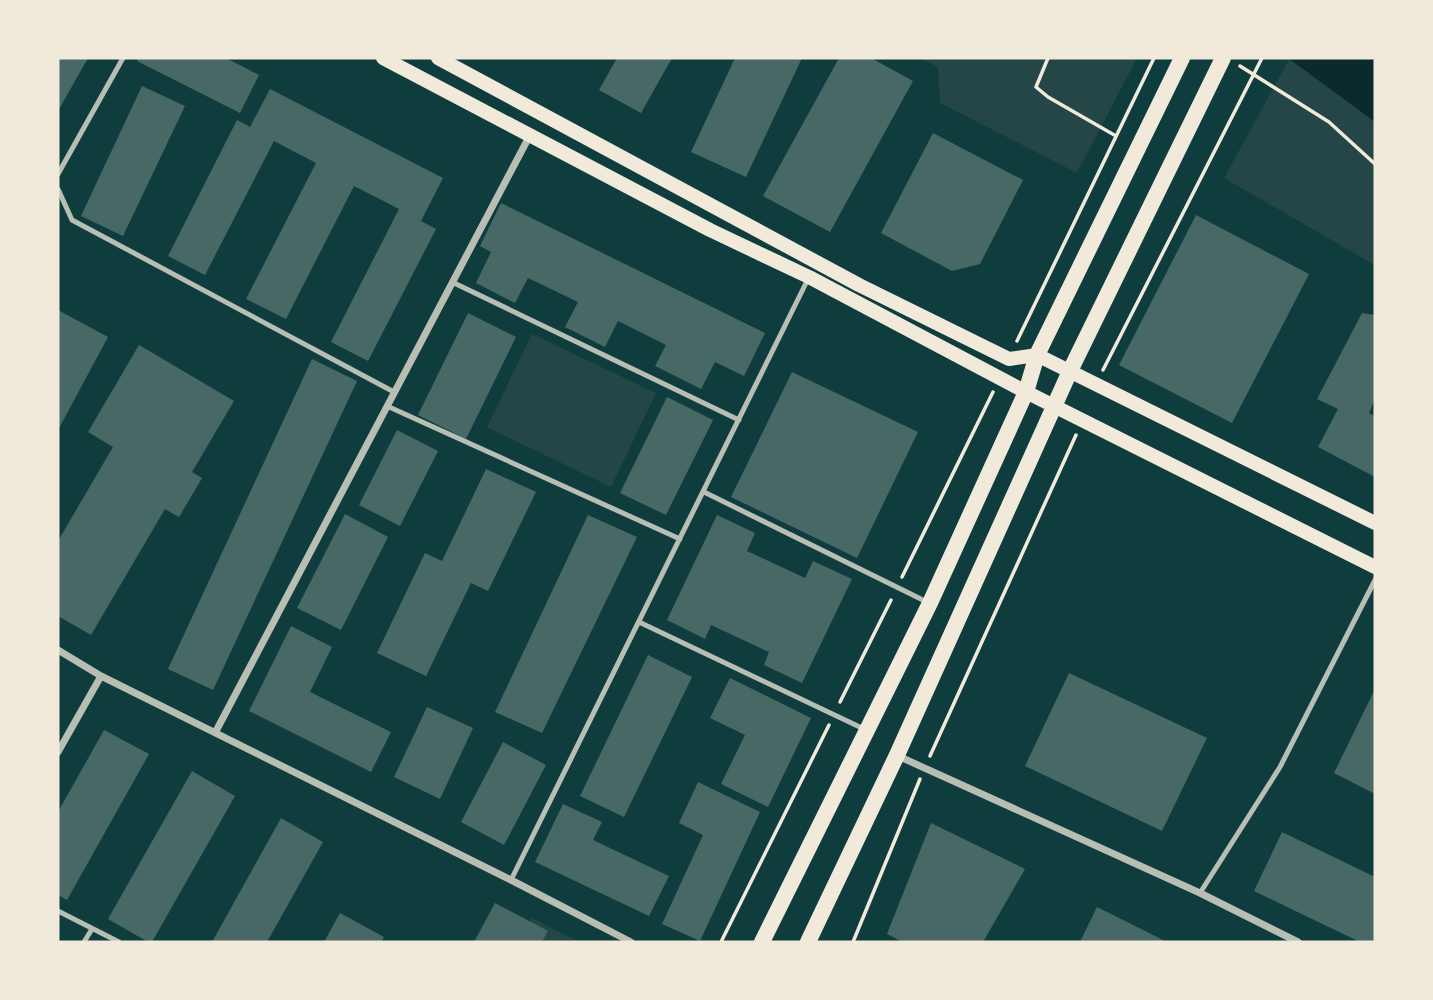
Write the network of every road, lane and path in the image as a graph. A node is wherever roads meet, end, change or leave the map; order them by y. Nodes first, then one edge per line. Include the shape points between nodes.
1 (123, 58) edge
2 (383, 58) edge
3 (438, 58) edge
4 (1048, 58) edge
5 (1154, 58) edge
6 (1182, 58) edge
7 (1262, 58) edge
8 (1226, 62) edge
9 (1116, 136) junction
10 (529, 137) junction
11 (1375, 164) edge
12 (58, 174) edge
13 (58, 189) edge
14 (809, 277) junction
15 (452, 282) junction
16 (1037, 355) junction
17 (1009, 359) junction
18 (1070, 371) junction
19 (1000, 378) junction
20 (1096, 383) junction
21 (394, 392) junction
22 (1027, 392) junction
23 (387, 405) junction
24 (1054, 405) junction
25 (1083, 419) junction
26 (740, 420) junction
27 (704, 492) junction
28 (1375, 523) edge
29 (680, 539) junction
30 (1375, 566) edge
31 (1375, 580) edge
32 (897, 587) junction
33 (930, 603) junction
34 (639, 622) junction
35 (58, 650) edge
36 (101, 676) junction
37 (834, 715) junction
38 (867, 731) junction
39 (215, 733) junction
40 (58, 752) edge
41 (897, 755) junction
42 (924, 768) junction
43 (511, 880) junction
44 (1200, 893) junction
45 (58, 911) edge
46 (92, 929) junction
47 (84, 942) edge
48 (120, 942) edge
49 (631, 942) edge
50 (721, 942) edge
51 (762, 942) edge
52 (808, 942) edge
53 (853, 942) edge
54 (1298, 942) edge

1 - 12 lane
2 - 10 main road
3 - 17 main road via 859,285
4 - 9 path via 1036,87
5 - 9 path
6 - 16 main road
7 - 20 path
8 - 11 path via 1329,122
8 - 18 main road
9 - 17 path
10 - 14 main road
10 - 15 street
13 - 21 lane via 72,220
14 - 19 main road
14 - 26 lane
15 - 21 street
15 - 26 lane
16 - 17 main road
16 - 18 main road
16 - 22 main road
18 - 20 main road
18 - 24 main road
19 - 22 main road
19 - 32 path
20 - 28 main road
21 - 23 street
22 - 24 main road
22 - 33 main road
23 - 29 lane
23 - 39 street
24 - 25 main road
24 - 41 main road
25 - 30 main road
25 - 42 path
26 - 27 lane
27 - 29 lane
27 - 32 lane
29 - 34 lane
31 - 44 lane via 1280,767
32 - 33 lane
32 - 37 path
33 - 38 main road
34 - 37 lane
34 - 43 lane
35 - 36 street
36 - 39 street
36 - 40 street
37 - 38 lane
37 - 50 path
38 - 51 main road
39 - 43 street
41 - 42 street
41 - 52 main road
42 - 44 street
42 - 53 path
43 - 49 street
44 - 54 street
45 - 46 lane
46 - 47 lane
46 - 48 lane

